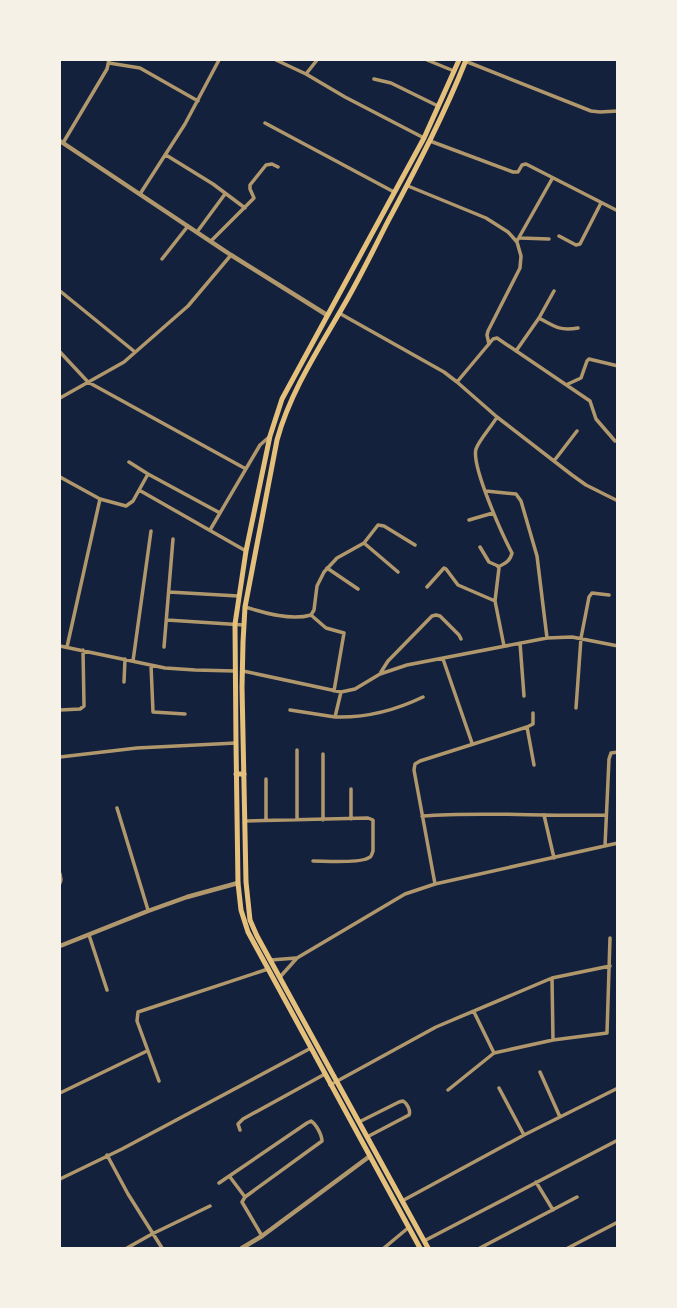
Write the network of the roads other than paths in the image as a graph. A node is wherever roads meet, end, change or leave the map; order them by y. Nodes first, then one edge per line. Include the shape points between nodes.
1 (219, 60) edge
2 (276, 60) edge
3 (317, 60) edge
4 (427, 60) edge
5 (463, 60) edge
6 (109, 61) edge
7 (454, 71) junction
8 (306, 74) junction
9 (374, 79) dead end
10 (198, 101) junction
11 (438, 106) junction
12 (618, 111) edge
13 (265, 123) dead end
14 (427, 139) junction
15 (61, 142) edge
16 (166, 155) junction
17 (278, 167) dead end
18 (552, 179) junction
19 (408, 186) junction
20 (394, 192) junction
21 (140, 194) junction
22 (226, 194) junction
23 (601, 203) junction
24 (245, 208) junction
25 (618, 211) edge
26 (188, 226) junction
27 (197, 232) junction
28 (559, 236) dead end
29 (549, 239) dead end
30 (518, 240) junction
31 (211, 242) junction
32 (231, 255) junction
33 (162, 259) dead end
34 (554, 291) dead end
35 (60, 292) edge
36 (340, 313) junction
37 (327, 315) junction
38 (539, 318) junction
39 (578, 328) dead end
40 (489, 344) junction
41 (516, 351) junction
42 (60, 352) edge
43 (135, 352) junction
44 (618, 366) edge
45 (88, 382) junction
46 (457, 382) junction
47 (568, 384) junction
48 (60, 398) edge
49 (498, 417) junction
50 (578, 431) dead end
51 (270, 436) junction
52 (615, 441) dead end
53 (129, 461) dead end
54 (554, 461) junction
55 (246, 469) junction
56 (148, 474) junction
57 (60, 480) edge
58 (139, 491) junction
59 (486, 491) junction
60 (100, 499) junction
61 (618, 501) edge
62 (219, 513) junction
63 (493, 513) junction
64 (469, 520) dead end
65 (210, 530) junction
66 (151, 531) dead end
67 (173, 539) dead end
68 (364, 542) junction
69 (415, 545) dead end
70 (480, 547) dead end
71 (246, 551) junction
72 (498, 566) junction
73 (327, 568) junction
74 (398, 572) dead end
75 (427, 587) dead end
76 (358, 589) dead end
77 (169, 592) junction
78 (609, 595) dead end
79 (239, 596) junction
80 (495, 601) junction
81 (245, 607) junction
82 (311, 615) junction
83 (167, 620) junction
84 (235, 624) junction
85 (244, 625) junction
86 (547, 638) junction
87 (581, 638) junction
88 (461, 639) dead end
89 (520, 643) junction
90 (60, 646) edge
91 (504, 646) junction
92 (618, 646) edge
93 (67, 647) junction
94 (164, 648) dead end
95 (83, 650) junction
96 (125, 659) junction
97 (443, 659) junction
98 (133, 661) junction
99 (151, 665) junction
100 (239, 671) junction
101 (380, 674) junction
102 (124, 682) dead end
103 (334, 691) junction
104 (341, 692) junction
105 (524, 696) dead end
106 (423, 697) dead end
107 (576, 709) dead end
108 (60, 710) edge
109 (289, 710) dead end
110 (533, 713) dead end
111 (186, 714) dead end
112 (335, 717) junction
113 (527, 727) junction
114 (236, 743) junction
115 (472, 743) junction
116 (297, 750) dead end
117 (618, 752) edge
118 (323, 754) dead end
119 (60, 757) edge
120 (534, 765) dead end
121 (236, 774) junction
122 (244, 774) junction
123 (266, 779) dead end
124 (351, 789) dead end
125 (117, 808) dead end
126 (606, 815) junction
127 (422, 816) junction
128 (544, 816) junction
129 (297, 819) junction
130 (351, 819) junction
131 (266, 820) junction
132 (323, 820) junction
133 (245, 821) junction
134 (618, 843) edge
135 (605, 846) junction
136 (554, 858) junction
137 (313, 861) dead end
138 (60, 874) edge
139 (60, 883) edge
140 (239, 883) junction
141 (435, 884) junction
142 (148, 911) junction
143 (89, 935) junction
144 (610, 938) dead end
145 (60, 946) edge
146 (297, 958) junction
147 (271, 960) junction
148 (610, 966) junction
149 (268, 969) junction
150 (281, 977) junction
151 (552, 978) junction
152 (107, 990) dead end
153 (474, 1012) junction
154 (553, 1040) junction
155 (311, 1048) junction
156 (147, 1051) junction
157 (494, 1054) junction
158 (540, 1072) dead end
159 (325, 1074) junction
160 (159, 1081) dead end
161 (333, 1083) junction
162 (499, 1088) dead end
163 (618, 1088) edge
164 (448, 1090) dead end
165 (60, 1093) edge
166 (560, 1117) junction
167 (359, 1122) junction
168 (240, 1130) dead end
169 (524, 1135) junction
170 (367, 1137) junction
171 (618, 1140) edge
172 (107, 1156) junction
173 (370, 1156) junction
174 (230, 1177) junction
175 (60, 1179) edge
176 (536, 1182) junction
177 (219, 1184) dead end
178 (245, 1197) junction
179 (577, 1197) dead end
180 (402, 1201) junction
181 (210, 1206) dead end
182 (553, 1210) junction
183 (618, 1222) edge
184 (408, 1228) junction
185 (152, 1234) junction
186 (262, 1236) junction
187 (424, 1241) junction
188 (127, 1248) edge
189 (162, 1248) edge
190 (242, 1248) edge
191 (384, 1248) edge
192 (420, 1248) edge
193 (428, 1248) edge
194 (480, 1248) edge
195 (568, 1248) edge

1 - 10 street
2 - 8 street
3 - 8 street
4 - 7 street
5 - 7 main road
5 - 12 street via 591,111
5 - 14 main road
6 - 10 street via 140,68
6 - 15 street
7 - 11 main road
8 - 14 street
9 - 11 street
10 - 16 street
11 - 14 main road
13 - 20 street
14 - 18 street via 513,172 526,164
14 - 19 main road
14 - 20 main road
15 - 21 street
16 - 21 street
16 - 22 street
17 - 24 street via 267,165 250,185 254,197
18 - 23 street
18 - 30 street
19 - 30 street via 486,218
19 - 36 main road
20 - 37 main road
21 - 26 street
22 - 24 street
22 - 27 street
23 - 25 street
23 - 28 street via 580,244
24 - 31 street
26 - 27 street
26 - 33 street
27 - 31 street
29 - 30 street
30 - 40 street via 520,268 488,331
31 - 32 street
32 - 37 street
32 - 43 street via 188,306
34 - 38 street
35 - 43 street
36 - 46 street
36 - 81 main road via 281,426
37 - 51 main road via 282,400
38 - 39 street via 557,328
38 - 41 street
40 - 41 street via 497,338
40 - 46 street
41 - 47 street
42 - 45 street
43 - 45 street
44 - 47 street via 589,359 581,378
45 - 48 street
45 - 55 street
46 - 49 street
47 - 52 street via 591,402 596,419
49 - 54 street
49 - 59 street via 475,450
50 - 54 street
51 - 55 street
51 - 71 main road
53 - 56 street
54 - 61 street
55 - 62 street
56 - 58 street
56 - 62 street
57 - 60 street
58 - 60 street via 129,505
58 - 65 street
59 - 63 street
59 - 86 street via 516,494 522,501 540,570
60 - 93 street
62 - 65 street
63 - 64 street
63 - 72 street via 512,552 511,559
65 - 71 street
66 - 98 street
67 - 77 street
68 - 69 street via 381,525
68 - 73 street
68 - 74 street
70 - 72 street via 489,562
71 - 79 main road
72 - 80 street
73 - 76 street
73 - 82 street via 317,586
75 - 80 street via 446,569 458,584
77 - 79 street
77 - 83 street
78 - 87 street via 590,595
79 - 84 main road
80 - 91 street
81 - 82 street via 277,615
81 - 85 main road
82 - 103 street via 326,628 344,633
83 - 84 street
83 - 94 street
84 - 85 street
84 - 100 main road
85 - 100 main road
86 - 87 street
86 - 89 street
87 - 92 street
87 - 107 street
88 - 101 street via 440,616 432,616
89 - 91 street
89 - 105 street
90 - 93 street
91 - 97 street
93 - 95 street
95 - 96 street
95 - 108 street via 83,707
96 - 98 street
96 - 102 street
97 - 101 street
97 - 115 street
98 - 99 street
99 - 100 street
99 - 111 street via 153,712
100 - 103 street
100 - 114 main road
100 - 122 main road
101 - 104 street
103 - 104 street
104 - 112 street
106 - 112 street via 400,708
109 - 112 street
110 - 113 street via 533,724
113 - 115 street
113 - 120 street
114 - 119 street
114 - 121 main road
115 - 127 street via 415,765
116 - 129 street
117 - 126 street via 609,756
118 - 132 street
121 - 122 main road
121 - 140 main road
122 - 133 main road
123 - 131 street
124 - 130 street
125 - 142 street
126 - 128 street
126 - 135 street
127 - 128 street
127 - 141 street
128 - 136 street
129 - 131 street
129 - 132 street
130 - 132 street
130 - 137 street via 373,820 372,856
131 - 133 street
133 - 147 main road via 248,909
134 - 135 street
135 - 136 street
136 - 141 street
138 - 139 street
140 - 142 street
140 - 149 main road via 245,924
141 - 146 street via 405,894
142 - 143 street
143 - 145 street
143 - 152 street
144 - 148 street
146 - 147 street
146 - 150 street
147 - 150 main road
148 - 151 street
148 - 154 street via 607,1033
149 - 155 main road
149 - 156 street via 139,1011 137,1021
150 - 161 main road
151 - 153 street
151 - 154 street
153 - 157 street
153 - 161 street via 419,1035
154 - 157 street
155 - 159 main road
155 - 172 street
156 - 160 street
156 - 165 street
157 - 164 street
158 - 166 street
159 - 161 main road
159 - 168 street via 243,1119 238,1124
161 - 167 main road
161 - 173 main road
162 - 169 street
163 - 166 street
166 - 169 street
167 - 170 main road
167 - 170 street via 399,1102 406,1103 409,1115
169 - 180 street
170 - 180 main road
171 - 176 street
172 - 175 street
172 - 185 street
173 - 184 main road
173 - 186 street
174 - 177 street
174 - 178 street
174 - 178 street via 310,1121 314,1123 321,1142
176 - 182 street
176 - 187 street
178 - 186 street via 242,1203
179 - 182 street
180 - 187 main road
181 - 185 street
182 - 194 street
183 - 195 street
184 - 191 street
184 - 192 main road
185 - 188 street
185 - 189 street
186 - 190 street
187 - 193 main road

